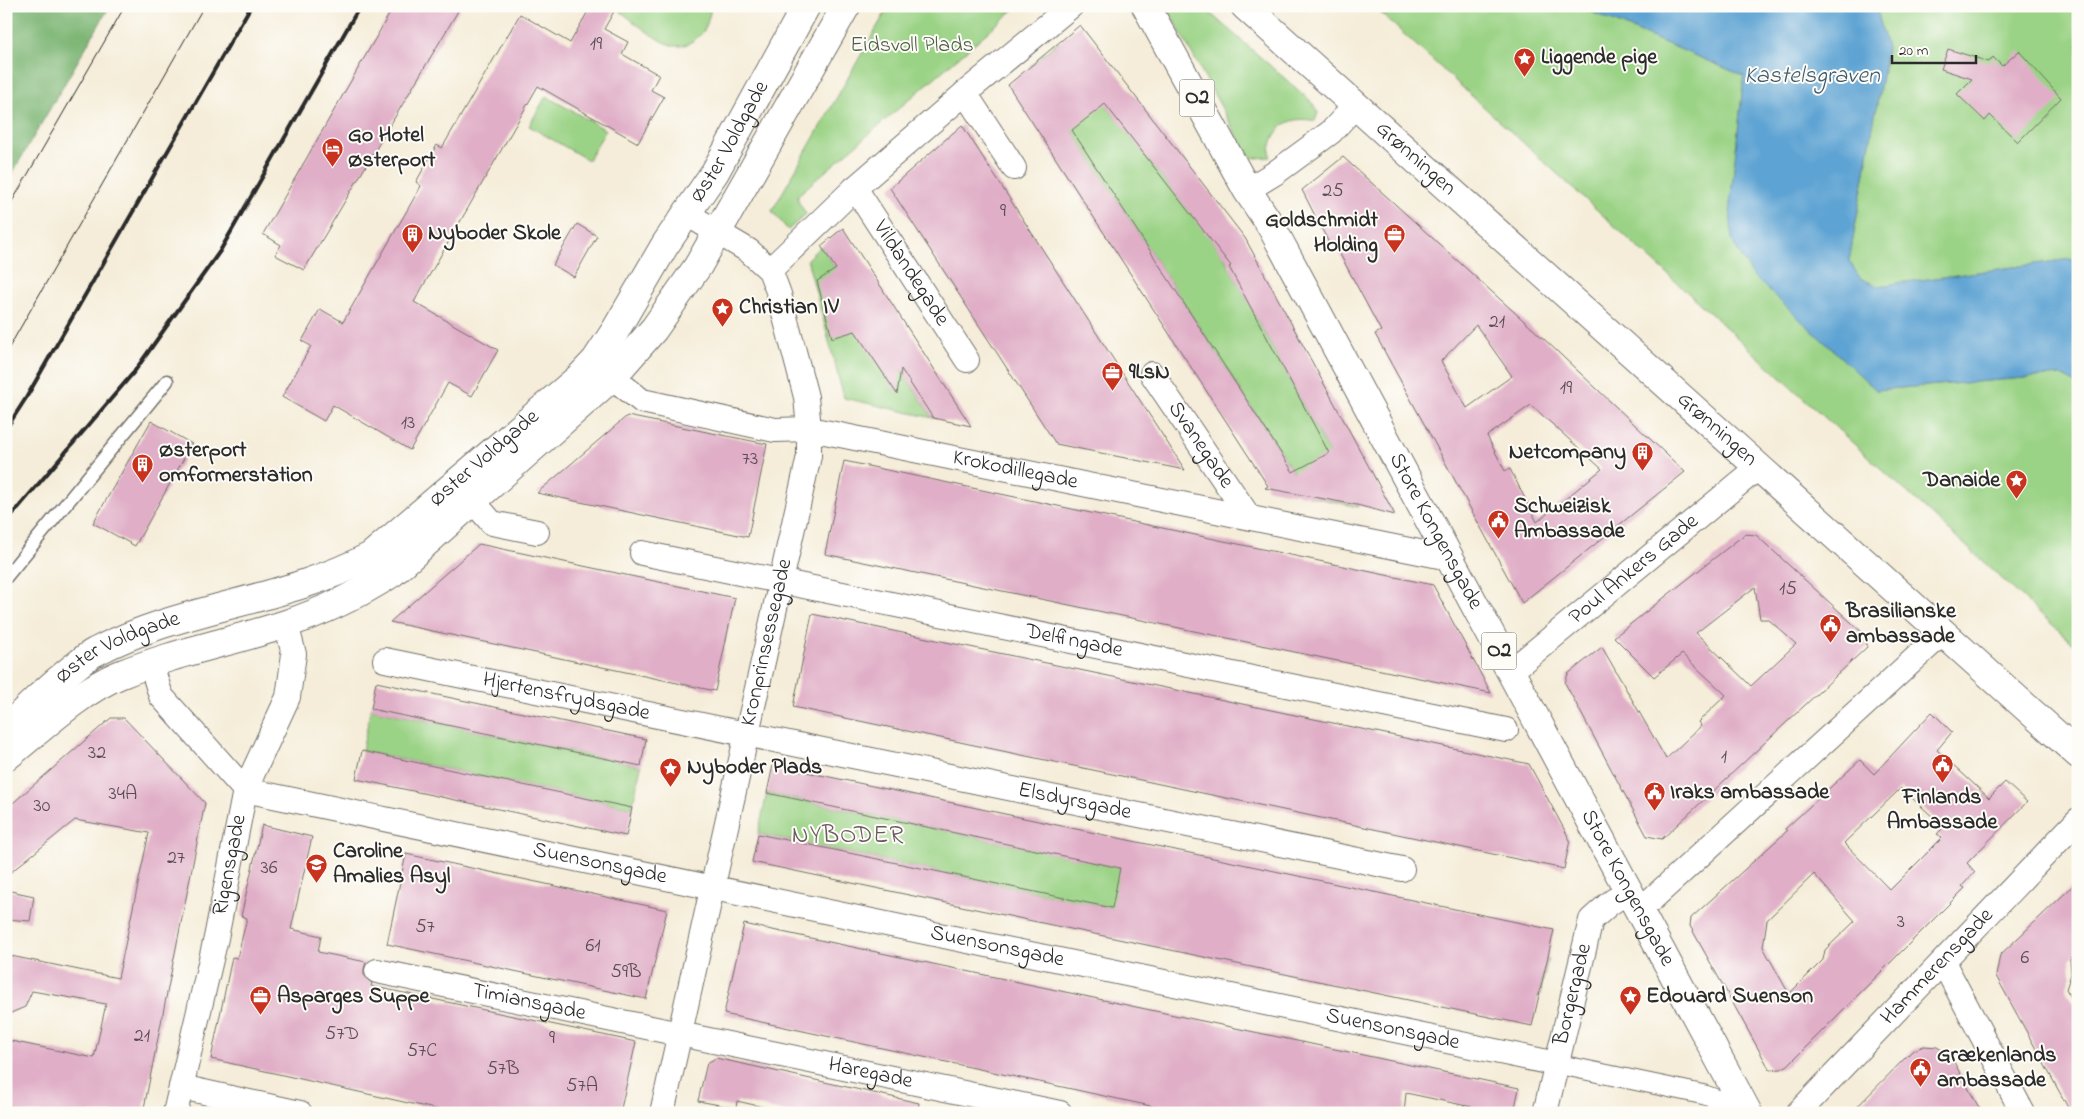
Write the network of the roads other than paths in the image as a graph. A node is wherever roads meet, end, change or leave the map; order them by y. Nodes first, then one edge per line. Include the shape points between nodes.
1 (806, 6) edge
2 (846, 6) edge
3 (1072, 6) edge
4 (1146, 6) edge
5 (1245, 6) edge
6 (965, 93) junction
7 (1355, 106) junction
8 (1014, 168) dead end
9 (855, 188) junction
10 (1247, 190) junction
11 (687, 214) junction
12 (718, 232) junction
13 (770, 270) junction
14 (967, 360) dead end
15 (604, 368) junction
16 (1152, 374) dead end
17 (167, 381) dead end
18 (809, 429) junction
19 (1759, 467) junction
20 (473, 501) junction
21 (1249, 517) junction
22 (536, 532) dead end
23 (642, 553) dead end
24 (1449, 558) junction
25 (6, 577) edge
26 (780, 581) junction
27 (286, 624) junction
28 (1943, 633) junction
29 (385, 660) dead end
30 (151, 664) junction
31 (1510, 672) junction
32 (6, 730) edge
33 (1506, 730) dead end
34 (747, 734) junction
35 (2078, 754) edge
36 (6, 757) edge
37 (244, 790) junction
38 (2078, 820) edge
39 (1402, 869) dead end
40 (712, 887) junction
41 (1634, 901) junction
42 (1943, 962) junction
43 (376, 971) dead end
44 (680, 1034) junction
45 (1557, 1064) junction
46 (181, 1087) junction
47 (1747, 1112) edge
48 (175, 1113) edge
49 (300, 1113) edge
50 (662, 1113) edge
51 (1060, 1113) edge
52 (1545, 1113) edge
53 (1798, 1113) edge
54 (2023, 1113) edge

1 - 11 main road, Øster Voldgade via 719,164
2 - 12 main road, Øster Voldgade
3 - 6 street
4 - 10 main road, Store Kongensgade / O2
5 - 7 main road, Grønningen
6 - 8 street
6 - 9 street
7 - 10 street, Grønningen via 1331,132
7 - 19 main road, Grønningen
9 - 13 street
9 - 14 street, Vildandegade
10 - 24 main road, Store Kongensgade / O2 via 1271,226
11 - 12 street, Kronprinsessegade
11 - 15 main road, Øster Voldgade via 615,331
12 - 13 street, Kronprinsessegade via 749,251
12 - 15 main road, Øster Voldgade via 654,328
13 - 18 street, Kronprinsessegade via 806,397
15 - 18 street, Krokodillegade via 642,401 774,430
15 - 20 main road, Øster Voldgade
15 - 32 main road, Øster Voldgade via 580,377 371,556 350,568 177,620 94,653 37,697
16 - 21 street, Svanegade
17 - 25 lane
18 - 21 street, Krokodillegade
18 - 26 street, Kronprinsessegade via 806,473
19 - 28 main road, Grønningen
19 - 31 street, Poul Ankers Gade
20 - 22 street via 492,523
20 - 27 main road, Øster Voldgade via 392,573 355,596
21 - 24 street, Krokodillegade
23 - 26 street, Delfingade
24 - 31 main road, Store Kongensgade / O2
26 - 33 street, Delfingade
26 - 34 street, Kronprinsessegade
27 - 30 main road, Øster Voldgade
27 - 37 street, Rigensgade via 294,654 288,697
28 - 35 main road, Grønningen
28 - 41 street, Borgergade
29 - 34 street, Hjertensfrydsgade
30 - 36 main road, Øster Voldgade via 92,688
30 - 37 street, Øster Voldgade via 161,696
31 - 41 main road, Store Kongensgade / O2
34 - 39 street, Elsdyrsgade
34 - 40 street, Kronprinsessegade
37 - 40 street, Suensonsgade
37 - 46 street, Rigensgade via 216,938
38 - 42 street, Hammerensgade
40 - 44 street, Kronprinsessegade
40 - 45 street, Suensonsgade
41 - 45 street, Borgergade via 1609,904 1591,920
41 - 47 main road, Store Kongensgade / O2
42 - 53 street, Hammerensgade
42 - 54 street
43 - 44 street, Timiansgade
44 - 50 street, Kronprinsessegade
44 - 51 street, Haregade
45 - 47 street, Suensonsgade via 1705,1095
45 - 52 street, Borgergade
46 - 48 street, Rigensgade
46 - 49 street

